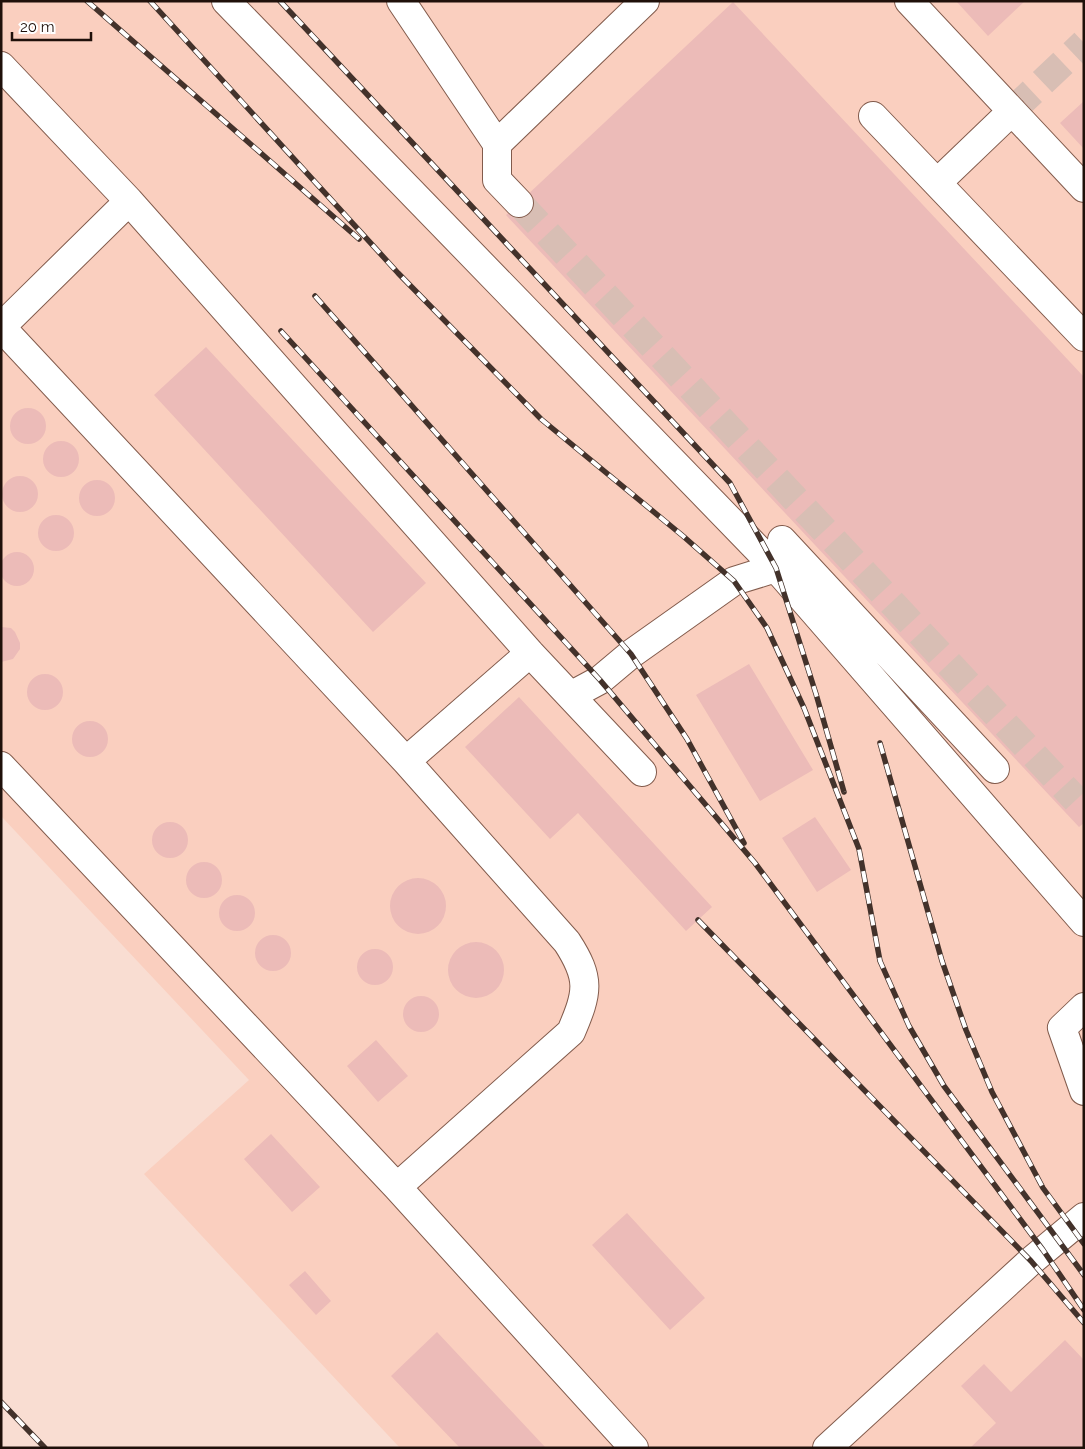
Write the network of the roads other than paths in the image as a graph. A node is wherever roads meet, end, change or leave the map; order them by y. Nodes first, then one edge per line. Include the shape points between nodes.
1 (226, 1) edge
2 (401, 1) edge
3 (645, 1) edge
4 (909, 1) edge
5 (1, 66) edge
6 (1012, 111) junction
7 (873, 116) dead end
8 (497, 144) junction
9 (937, 183) junction
10 (1084, 188) edge
11 (129, 200) junction
12 (519, 203) tunnel mouth
13 (1, 327) edge
14 (1084, 337) edge
15 (782, 540) dead end
16 (776, 568) junction
17 (834, 615) junction
18 (530, 653) junction
19 (572, 695) junction
20 (406, 761) junction
21 (1, 766) edge
22 (995, 769) dead end
23 (642, 772) dead end
24 (1084, 922) edge
25 (1084, 1007) edge
26 (1084, 1091) edge
27 (397, 1187) junction
28 (1084, 1217) edge
29 (634, 1448) edge
30 (827, 1448) edge

1 - 16 lane
2 - 8 lane
3 - 8 lane
4 - 6 lane
5 - 11 lane
6 - 9 lane
6 - 10 lane
7 - 9 lane
8 - 12 lane via 497,180
9 - 14 lane
11 - 13 lane
11 - 18 lane
13 - 20 lane
15 - 17 lane
16 - 17 lane
16 - 19 lane via 734,581 600,680
17 - 22 lane
17 - 24 lane
18 - 19 lane
18 - 20 lane
19 - 23 lane
20 - 27 lane via 566,942 584,974 584,1002 571,1032
21 - 27 lane
25 - 26 lane via 1062,1028
27 - 29 lane
28 - 30 lane via 1023,1268

